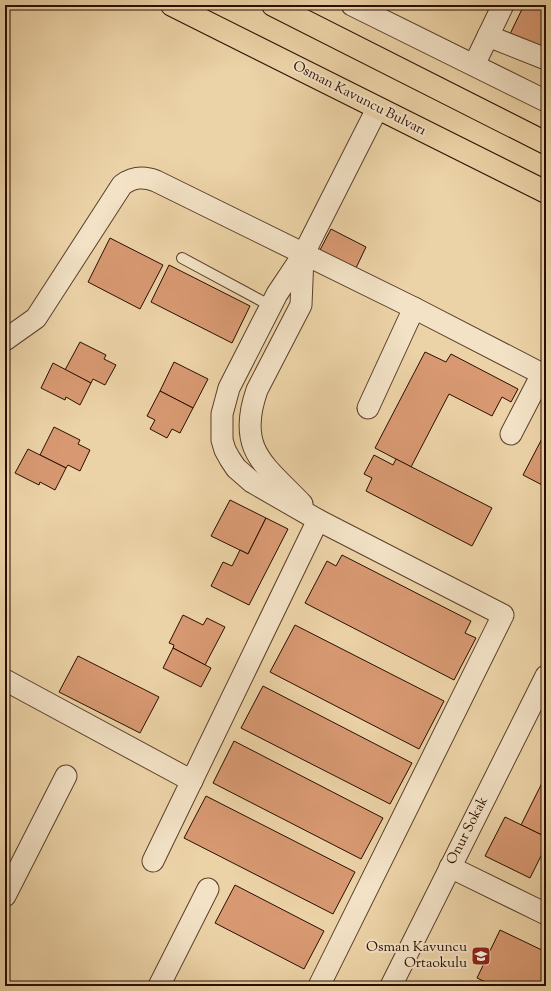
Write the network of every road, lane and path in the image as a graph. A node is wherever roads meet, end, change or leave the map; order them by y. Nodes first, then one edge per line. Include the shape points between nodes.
1 (172, 5) edge
2 (273, 5) edge
3 (352, 5) edge
4 (503, 5) edge
5 (488, 36) junction
6 (546, 59) edge
7 (474, 65) junction
8 (546, 101) edge
9 (377, 109) junction
10 (546, 143) edge
11 (546, 192) edge
12 (304, 254) junction
13 (182, 258) dead end
14 (271, 306) junction
15 (414, 308) junction
16 (5, 340) edge
17 (544, 375) edge
18 (368, 408) dead end
19 (511, 434) dead end
20 (318, 520) junction
21 (546, 676) edge
22 (5, 680) edge
23 (66, 776) dead end
24 (192, 781) junction
25 (153, 861) dead end
26 (450, 867) junction
27 (208, 889) dead end
28 (5, 896) edge
29 (544, 907) edge
30 (159, 986) edge
31 (319, 986) edge
32 (391, 986) edge

1 - 9 highway, Osman Kavuncu Bulvarı
2 - 10 highway
3 - 7 street
4 - 5 street
5 - 6 street
5 - 7 street
7 - 8 street
9 - 11 highway, Osman Kavuncu Bulvarı
9 - 12 street
12 - 14 street
12 - 15 street
12 - 16 street via 156,181 145,178 133,179 122,185 36,318
12 - 20 street via 301,305 257,390 250,414 250,433 254,448 264,466
13 - 14 lane
14 - 20 street via 229,388 222,414 222,440 230,459 252,482
15 - 17 street
15 - 18 street
17 - 19 street
20 - 24 street
20 - 31 street via 504,615
21 - 26 street, Onur Sokak
22 - 24 street
23 - 28 street
24 - 25 street
26 - 29 street
26 - 32 street, Onur Sokak
27 - 30 street

